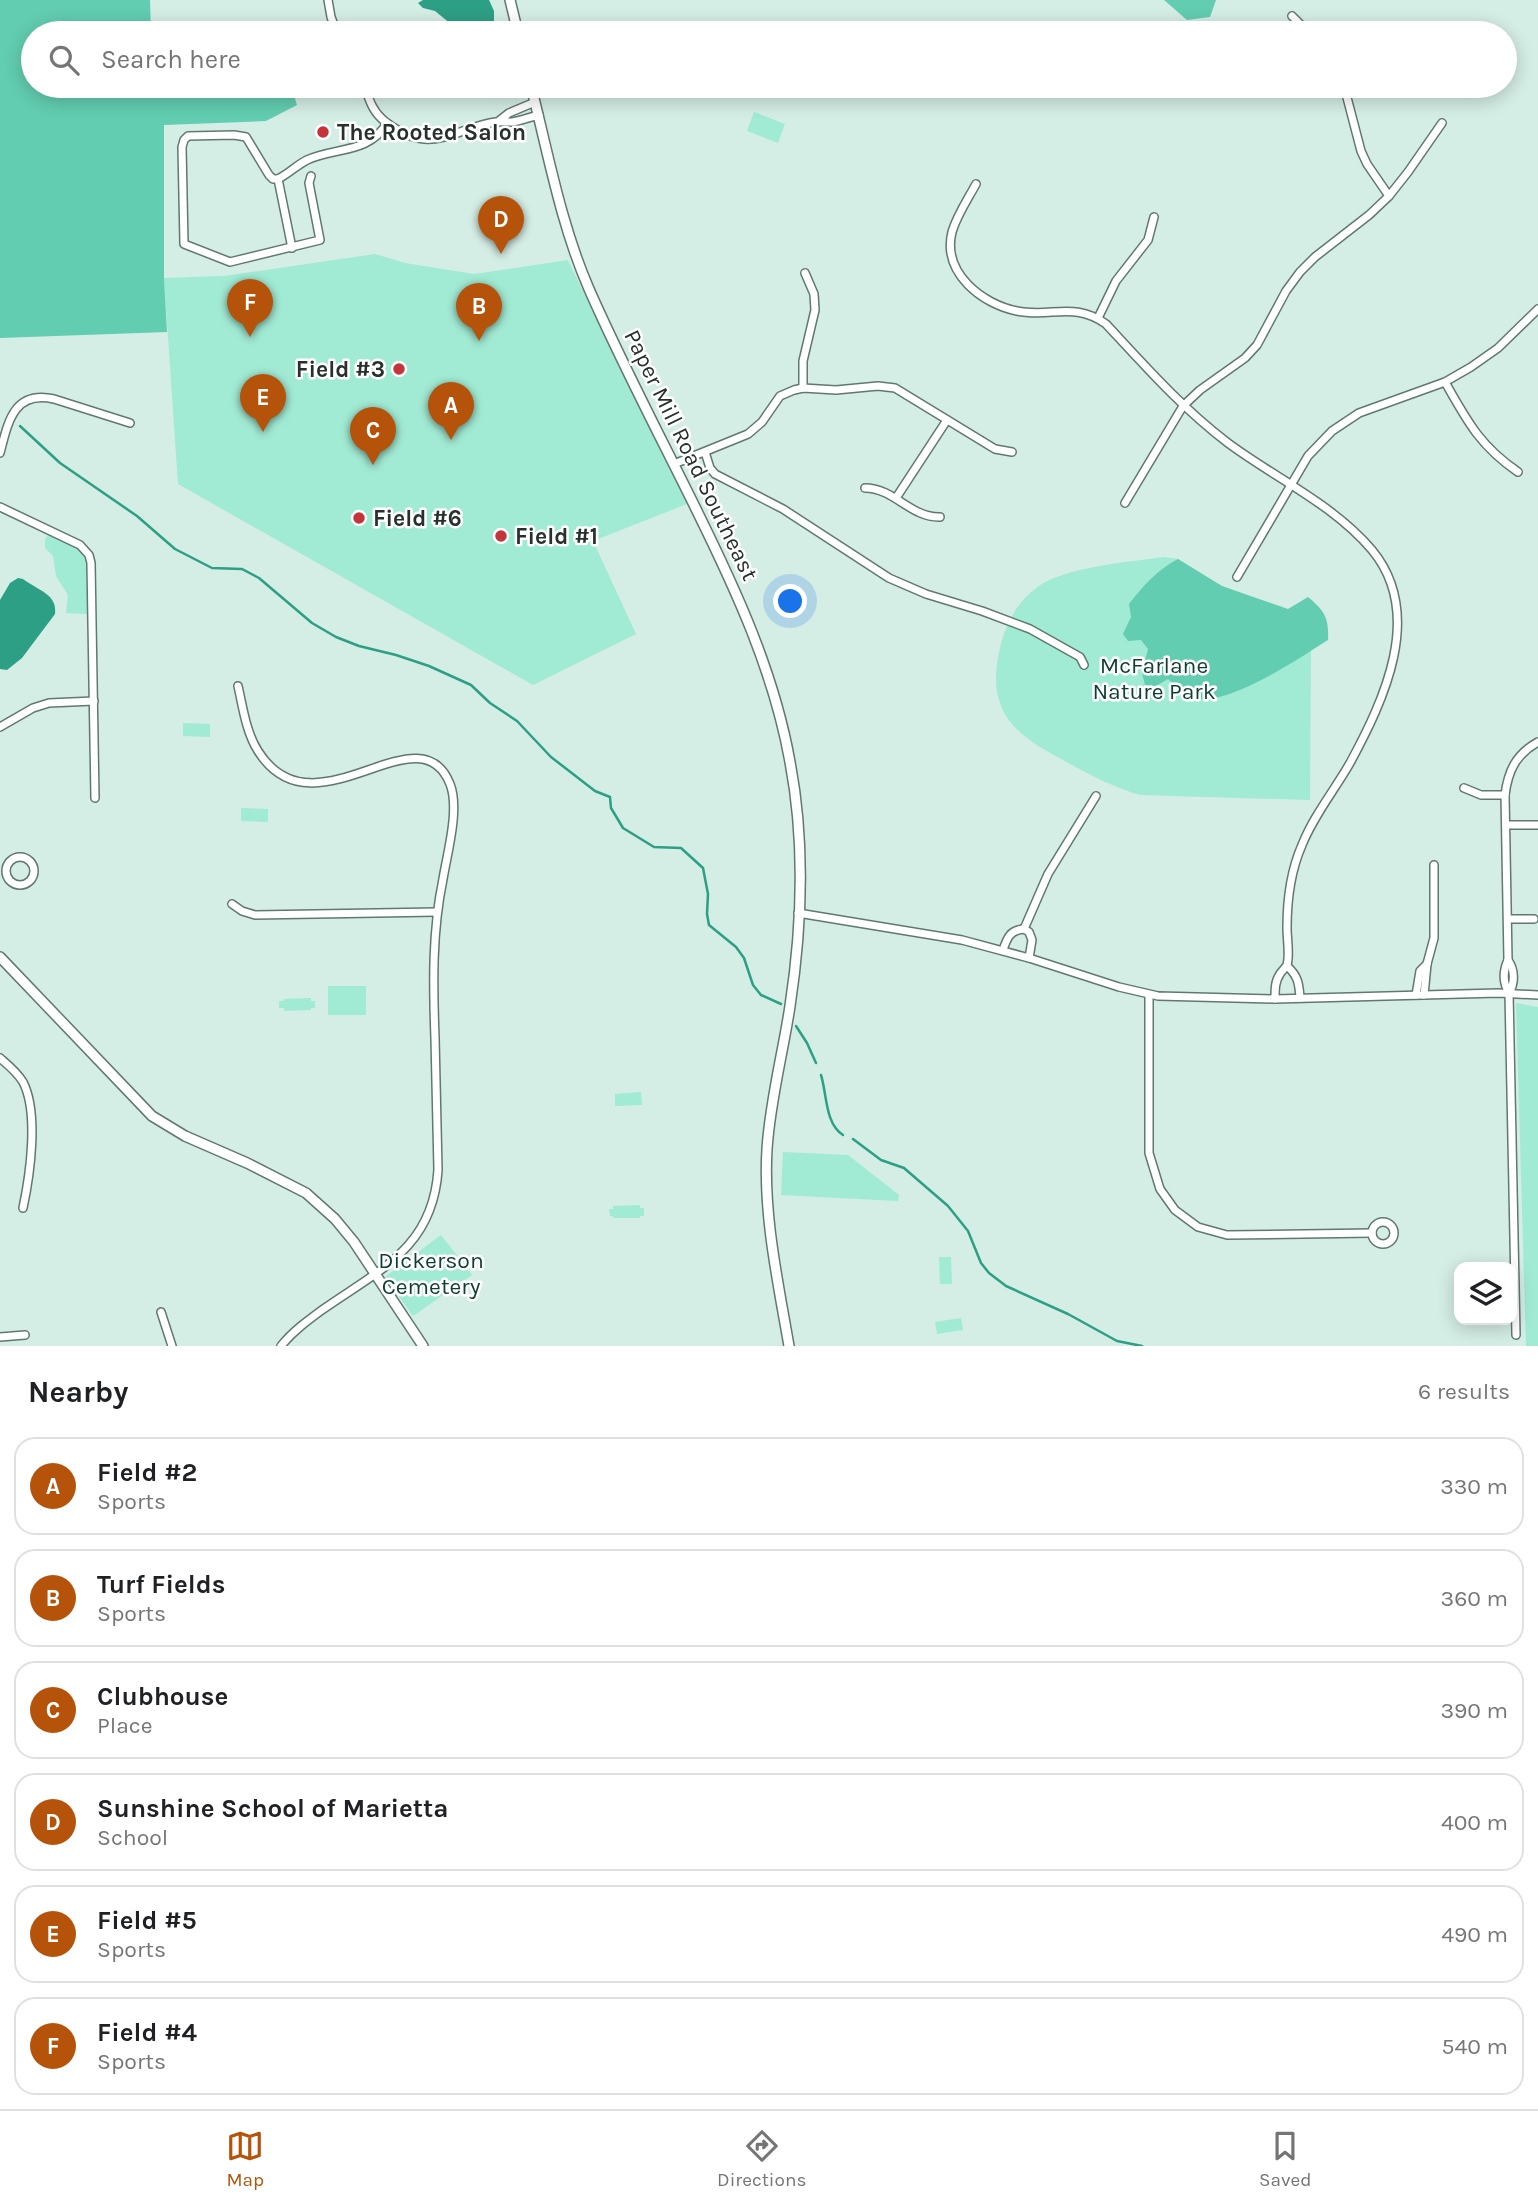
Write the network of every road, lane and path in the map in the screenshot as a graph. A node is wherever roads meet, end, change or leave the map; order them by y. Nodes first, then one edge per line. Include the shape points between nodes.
1 (328, 0) edge
2 (510, 0) edge
3 (1292, 16) dead end
4 (332, 21) edge
5 (515, 21) edge
6 (1297, 21) edge
7 (369, 98) edge
8 (534, 98) edge
9 (1347, 98) edge
10 (535, 102) junction
11 (539, 115) junction
12 (500, 120) junction
13 (387, 123) junction
14 (1442, 123) dead end
15 (311, 176) dead end
16 (278, 179) junction
17 (976, 184) dead end
18 (1390, 196) junction
19 (1154, 217) dead end
20 (939, 247) dead end
21 (951, 247) junction
22 (292, 248) junction
23 (805, 273) dead end
24 (1538, 309) edge
25 (1098, 318) junction
26 (1445, 382) junction
27 (803, 388) junction
28 (1183, 406) junction
29 (947, 420) junction
30 (130, 423) dead end
31 (705, 452) junction
32 (1012, 452) dead end
33 (0, 453) edge
34 (674, 464) junction
35 (1518, 472) dead end
36 (1292, 486) junction
37 (864, 488) dead end
38 (896, 498) junction
39 (1125, 503) dead end
40 (0, 507) edge
41 (940, 517) dead end
42 (1237, 577) dead end
43 (1084, 665) dead end
44 (238, 686) dead end
45 (94, 701) junction
46 (0, 727) edge
47 (1538, 742) edge
48 (1464, 788) dead end
49 (1505, 795) junction
50 (1096, 796) dead end
51 (95, 798) dead end
52 (1506, 825) junction
53 (1538, 825) edge
54 (1434, 865) dead end
55 (232, 904) dead end
56 (437, 912) junction
57 (799, 913) junction
58 (1508, 919) junction
59 (1534, 919) dead end
60 (1024, 929) junction
61 (1003, 950) junction
62 (0, 957) edge
63 (1029, 958) junction
64 (1287, 966) junction
65 (1509, 993) junction
66 (1149, 995) junction
67 (1420, 995) junction
68 (1538, 995) edge
69 (1300, 998) junction
70 (1275, 999) junction
71 (0, 1058) edge
72 (23, 1209) dead end
73 (1372, 1233) dead end
74 (374, 1273) junction
75 (161, 1312) dead end
76 (25, 1335) dead end
77 (1516, 1335) dead end
78 (0, 1337) edge
79 (172, 1346) edge
80 (281, 1346) edge
81 (423, 1346) edge
82 (789, 1346) edge

1 - 4 street
2 - 5 street
3 - 6 street
7 - 13 street via 376,114
8 - 10 street, Paper Mill Road Southeast
9 - 18 street via 1361,151
10 - 11 street, Paper Mill Road Southeast
10 - 12 street
11 - 12 street via 512,122
11 - 34 street, Paper Mill Road Southeast via 582,272
12 - 13 street via 431,140 410,136
13 - 16 street via 364,145 305,161
14 - 18 street
15 - 22 street via 320,240
16 - 22 street
16 - 22 street via 269,175 246,137 188,136 182,147 184,244 230,262
17 - 21 street via 957,220
18 - 28 street via 1300,272 1257,345
19 - 25 street via 1148,240 1116,281
20 - 21 street
21 - 25 street via 967,284 997,304 1018,311 1069,310
23 - 27 street via 815,310 803,361
24 - 26 street via 1498,348
25 - 28 street
26 - 35 street via 1482,443
26 - 36 street via 1344,422 1308,456
27 - 29 street via 895,388
27 - 31 street via 780,396 748,434
28 - 36 street
28 - 39 street
29 - 32 street via 995,449
29 - 38 street
30 - 33 street via 54,399 29,399 13,412
31 - 34 street
31 - 43 street via 715,474 783,509 889,578 1030,629 1080,657
34 - 57 street, Paper Mill Road Southeast via 748,618 780,718 796,811
36 - 42 street
36 - 64 street via 1356,532 1374,553 1392,589 1398,637 1370,721 1300,848 1289,895
37 - 38 street via 879,489
38 - 41 street via 922,514
40 - 45 street via 74,541 89,555
44 - 56 street via 250,736 259,753 291,779 334,782 409,758 439,768 450,784 453,806
45 - 46 street via 48,703
45 - 51 street
47 - 49 street via 1514,761
48 - 49 street via 1481,795
49 - 52 street
50 - 60 street via 1048,874
52 - 53 street
52 - 58 street
54 - 67 street via 1434,938
55 - 56 street via 255,915
56 - 74 street via 433,971 437,1188 421,1231 409,1247
57 - 61 street
57 - 82 street, Paper Mill Road Southeast via 793,988 767,1149 768,1202
58 - 59 street
58 - 65 street via 1505,981
60 - 61 street via 1010,934
60 - 63 street via 1032,940
61 - 63 street
62 - 74 street via 152,1116 306,1194 335,1219
63 - 66 street
64 - 69 street via 1296,975
64 - 70 street via 1278,976
65 - 67 street
65 - 68 street
65 - 77 street
66 - 70 street
66 - 73 street via 1149,1153 1160,1189 1175,1210 1198,1227 1227,1235
67 - 69 street
69 - 70 street
71 - 72 street via 19,1076 30,1103 30,1166
74 - 80 street via 312,1317
74 - 81 street
75 - 79 street
76 - 78 street

